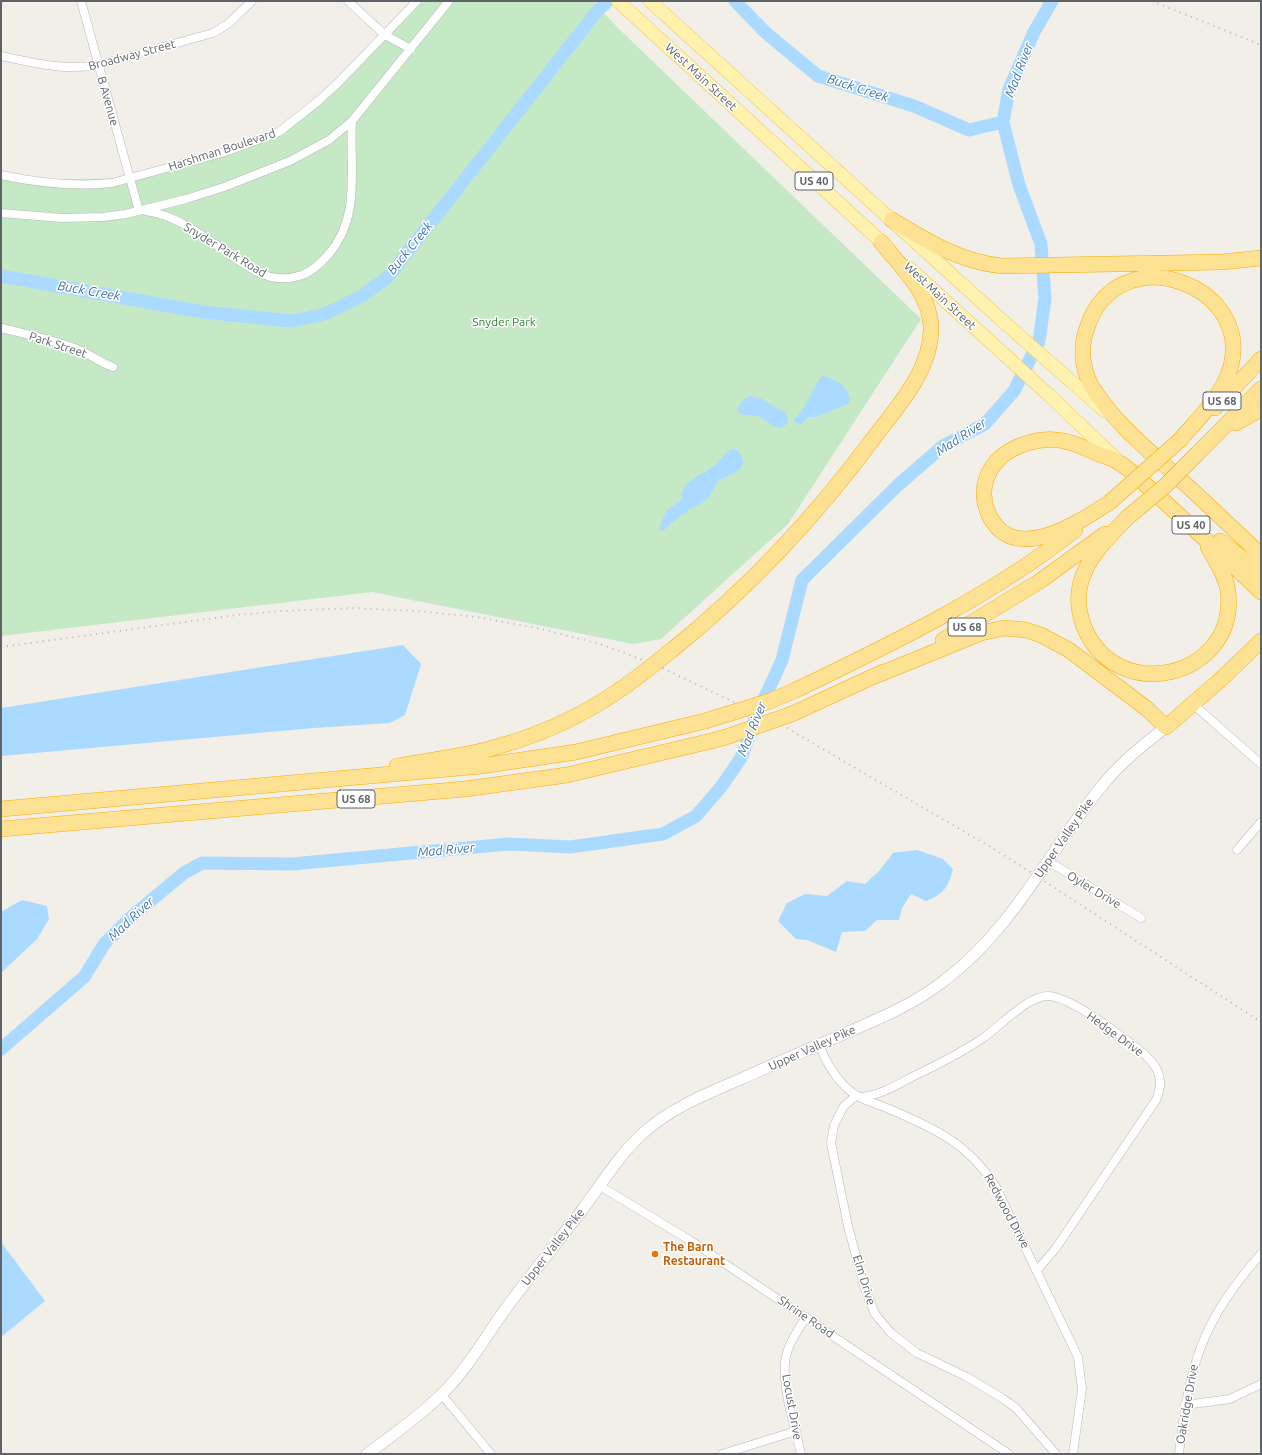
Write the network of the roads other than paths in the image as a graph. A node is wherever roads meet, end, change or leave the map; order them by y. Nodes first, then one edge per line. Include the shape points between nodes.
1 (81, 1) edge
2 (252, 1) edge
3 (348, 1) edge
4 (417, 1) edge
5 (449, 1) edge
6 (618, 1) edge
7 (651, 2) edge
8 (385, 35) junction
9 (411, 49) junction
10 (1, 56) edge
11 (98, 65) junction
12 (352, 121) junction
13 (1, 176) edge
14 (130, 178) junction
15 (141, 211) junction
16 (1, 213) edge
17 (892, 220) junction
18 (881, 242) junction
19 (1261, 258) edge
20 (1, 328) edge
21 (1261, 359) edge
22 (114, 366) dead end
23 (1261, 390) edge
24 (1261, 409) edge
25 (1124, 428) junction
26 (1180, 440) junction
27 (1198, 454) junction
28 (1118, 462) junction
29 (1110, 502) junction
30 (1170, 507) junction
31 (1128, 516) junction
32 (1224, 520) junction
33 (1202, 535) junction
34 (1261, 541) edge
35 (1261, 555) edge
36 (1261, 573) edge
37 (1261, 592) edge
38 (1261, 640) edge
39 (875, 676) junction
40 (1193, 704) junction
41 (1166, 727) junction
42 (1261, 764) edge
43 (298, 783) junction
44 (1, 808) edge
45 (1261, 822) edge
46 (1, 829) edge
47 (1237, 850) dead end
48 (1048, 861) junction
49 (1141, 918) dead end
50 (819, 1045) junction
51 (858, 1097) junction
52 (600, 1186) junction
53 (1261, 1254) edge
54 (1038, 1269) junction
55 (806, 1317) junction
56 (1261, 1384) edge
57 (442, 1395) junction
58 (1185, 1405) junction
59 (796, 1431) junction
60 (367, 1454) edge
61 (491, 1454) edge
62 (722, 1454) edge
63 (801, 1454) edge
64 (1010, 1454) edge
65 (1056, 1454) edge
66 (1073, 1454) edge
67 (1179, 1454) edge

1 - 11 street, B Avenue
2 - 11 street, Broadway Street via 228,24 213,33
3 - 8 street
4 - 8 street, Harshman Boulevard
5 - 9 street, Snyder Park Road
6 - 18 main road, West Main Street / US 40
7 - 17 main road, West Main Street / US 40
8 - 9 street
8 - 14 street, Harshman Boulevard via 317,102 279,132 225,152
9 - 12 street, Snyder Park Road
10 - 11 street, Broadway Street via 56,68 85,68
11 - 14 street, B Avenue
12 - 15 street, Snyder Park Road via 329,140 290,162 224,186
12 - 15 street, Snyder Park Road via 353,186 348,217 331,252 306,274 292,278 276,278 258,272 195,232 162,215
13 - 14 street, Harshman Boulevard via 67,185 97,184
14 - 15 street, B Avenue
15 - 16 street, Snyder Park Road via 86,218
17 - 19 highway via 954,255 988,264 1008,266 1222,262
17 - 25 main road, West Main Street / US 40
18 - 28 main road, West Main Street / US 40 via 1050,396
18 - 43 highway, bridge via 915,284 927,304 931,339 922,367 891,416 810,517 748,583 672,650 622,688 578,716 524,739 456,756
20 - 22 street, Park Street via 78,349 101,363
21 - 26 highway, US 68 via 1197,426
23 - 27 highway, US 68
24 - 27 highway via 1238,421
25 - 26 highway via 1092,385 1086,372 1083,348 1085,334 1097,308 1116,289 1134,280 1151,277 1171,278 1194,287 1213,302 1225,320 1232,344 1228,374 1204,412
25 - 32 highway, West Main Street / US 40
26 - 29 highway, US 68, bridge
27 - 31 highway, US 68, bridge via 1165,486
28 - 29 highway via 1067,442 1042,440 1006,453 987,474 983,494 988,512 997,526 1012,536 1030,539 1060,531
28 - 30 highway, West Main Street / US 40
29 - 43 highway, US 68, bridge via 1050,549 970,601 893,643 796,690 763,703 625,742 527,760
30 - 33 highway, West Main Street / US 40
30 - 36 highway via 1194,519
31 - 33 highway via 1105,541 1085,571 1078,594 1086,632 1100,652 1117,665 1140,674 1162,675 1196,661 1212,646 1223,626 1228,602 1226,581
31 - 39 highway, US 68 via 1040,581 991,612
32 - 34 highway
32 - 35 highway, West Main Street / US 40
33 - 37 highway, West Main Street / US 40
38 - 40 highway, Upper Valley Pike via 1243,660
39 - 41 highway via 982,633 1017,628 1041,635 1069,650 1146,708
39 - 46 highway, US 68, bridge via 792,714 743,732 567,775 465,789
40 - 41 highway, Upper Valley Pike
40 - 42 street
41 - 48 street, Upper Valley Pike via 1128,758 1103,784
43 - 44 highway, US 68
45 - 47 street
48 - 49 street, Oyler Drive
48 - 50 street, Upper Valley Pike via 995,933 959,970 902,1007
50 - 51 street, Redwood Drive via 831,1070
50 - 52 street, Upper Valley Pike via 716,1090 667,1115 639,1136
51 - 54 street, Redwood Drive via 935,1130 968,1152 996,1186
51 - 54 street, Hedge Drive via 880,1093 966,1050 1042,996 1074,1004 1143,1054 1154,1065 1160,1077 1160,1092 1056,1248
51 - 65 street, Elm Drive via 844,1106 834,1125 832,1143 848,1226 864,1286 875,1314 902,1343 987,1388 1016,1408
52 - 55 street, Shrine Road
52 - 57 street, Upper Valley Pike
53 - 58 street, Oakridge Drive via 1231,1290 1210,1323 1195,1361
54 - 66 street, Redwood Drive via 1071,1339 1081,1370 1082,1389
55 - 59 street, Locust Drive via 789,1348 785,1365 786,1386
55 - 64 street, Shrine Road
56 - 58 street via 1230,1398
57 - 60 street, Upper Valley Pike via 400,1431
57 - 61 street
58 - 67 street, Oakridge Drive
59 - 62 street
59 - 63 street, Locust Drive

